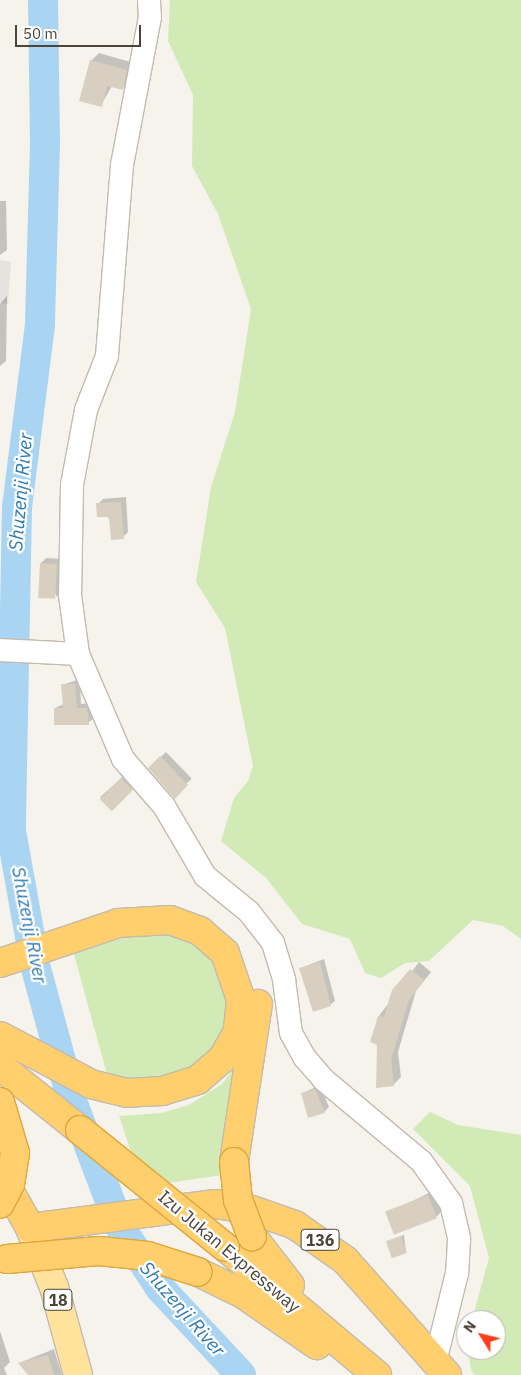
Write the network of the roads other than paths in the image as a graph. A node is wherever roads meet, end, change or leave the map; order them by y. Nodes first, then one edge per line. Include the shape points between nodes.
1 (149, 0) edge
2 (0, 650) edge
3 (78, 654) junction
4 (61, 936) junction
5 (0, 953) edge
6 (0, 963) edge
7 (0, 1036) edge
8 (0, 1066) edge
9 (0, 1102) edge
10 (0, 1174) edge
11 (0, 1204) edge
12 (30, 1228) junction
13 (4, 1259) edge
14 (441, 1369) edge
15 (78, 1375) edge
16 (359, 1375) edge
17 (377, 1375) edge
18 (386, 1375) edge

1 - 3 street via 150,17 122,165 107,356 86,410 72,485 70,596
2 - 3 street
3 - 14 street via 123,760 164,806 205,876 249,912 273,943 284,980 291,1033 305,1058 324,1080 421,1161 450,1203 459,1239 457,1273
4 - 5 highway
4 - 6 highway
4 - 7 highway via 152,919 200,931 225,953 238,983 238,1031 212,1071 180,1088 127,1093 98,1086 51,1066
4 - 18 highway, bridge via 123,909 159,903 206,916 241,948 254,976 259,1007 234,1162 238,1200 252,1236 296,1291
8 - 17 highway, Izu Jukan Expressway, bridge via 225,1247
9 - 11 highway, bridge via 15,1153 10,1184
10 - 12 highway
12 - 14 highway, 136 via 142,1211 232,1206 295,1225 345,1260
12 - 15 main road, 18 via 54,1287
13 - 16 highway, bridge via 99,1251 148,1256 198,1272 243,1294

